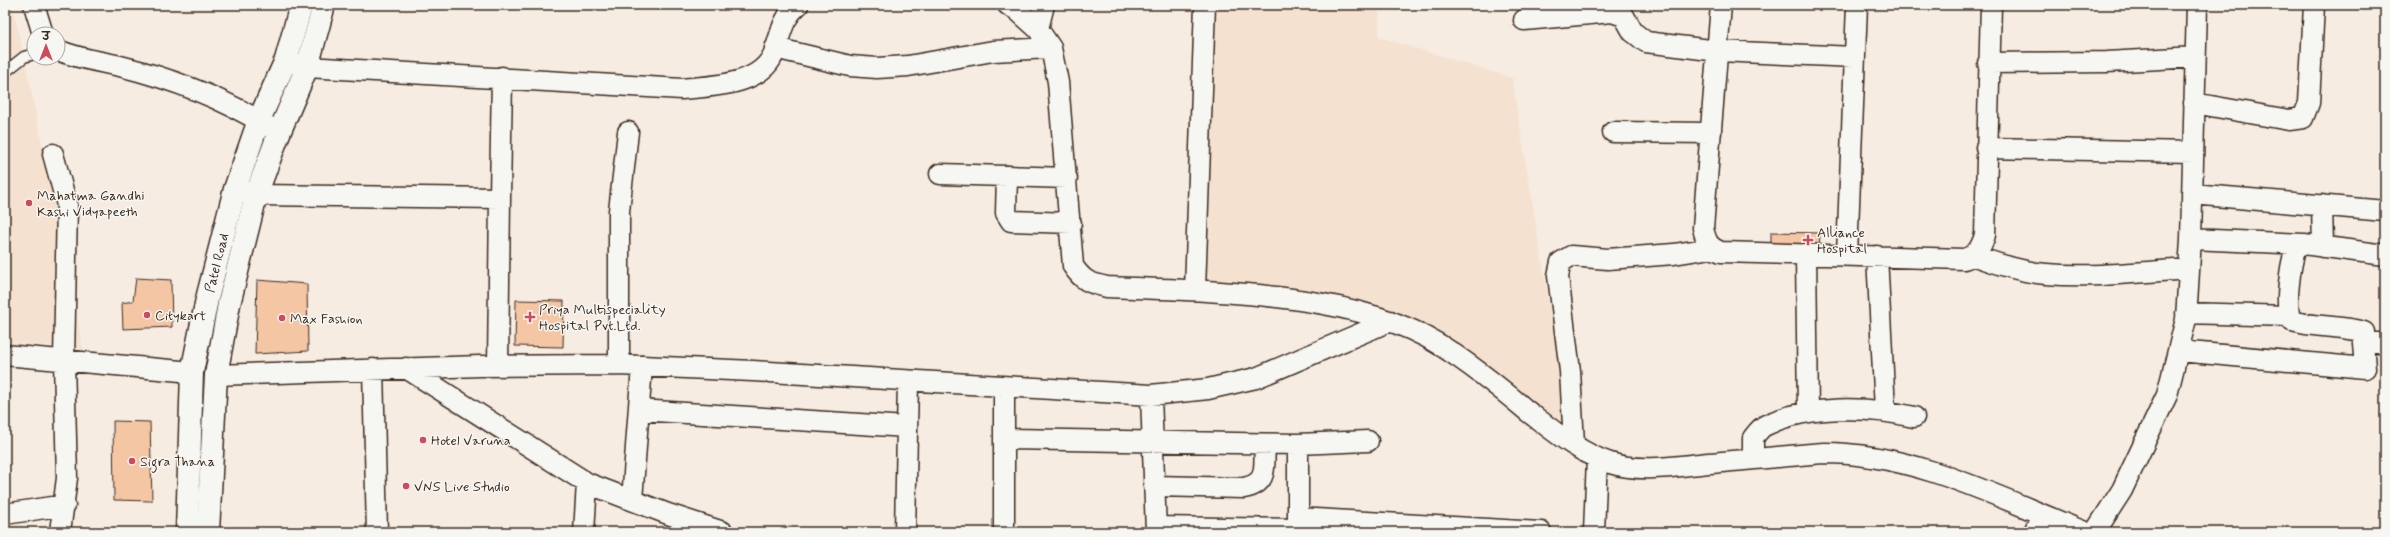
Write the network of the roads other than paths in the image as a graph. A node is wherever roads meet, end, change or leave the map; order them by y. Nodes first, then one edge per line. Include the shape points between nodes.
1 (34, 5) edge
2 (301, 5) edge
3 (324, 5) edge
4 (798, 5) edge
5 (1008, 5) edge
6 (1044, 5) edge
7 (1205, 5) edge
8 (1721, 5) edge
9 (1857, 5) edge
10 (1991, 5) edge
11 (2197, 5) edge
12 (2314, 5) edge
13 (1574, 10) edge
14 (1524, 20) dead end
15 (41, 26) edge
16 (1038, 29) junction
17 (775, 48) junction
18 (1051, 48) junction
19 (1718, 51) junction
20 (66, 53) edge
21 (26, 56) edge
22 (1855, 56) junction
23 (2195, 57) junction
24 (286, 60) junction
25 (1988, 63) junction
26 (307, 67) junction
27 (5, 72) edge
28 (502, 77) junction
29 (2194, 103) junction
30 (259, 120) junction
31 (628, 132) dead end
32 (1613, 132) dead end
33 (279, 133) junction
34 (1711, 133) junction
35 (1986, 148) junction
36 (2193, 152) junction
37 (53, 154) dead end
38 (940, 174) dead end
39 (1007, 176) junction
40 (1067, 178) junction
41 (235, 189) junction
42 (2192, 194) junction
43 (256, 195) junction
44 (500, 198) junction
45 (2322, 205) junction
46 (2385, 211) edge
47 (1070, 223) junction
48 (2191, 240) junction
49 (2314, 246) junction
50 (1711, 248) junction
51 (1806, 254) junction
52 (1847, 255) junction
53 (2385, 255) edge
54 (1877, 256) junction
55 (1975, 256) junction
56 (2189, 269) junction
57 (1195, 290) junction
58 (2186, 313) junction
59 (2288, 316) junction
60 (1390, 321) junction
61 (2363, 343) junction
62 (2385, 343) edge
63 (2179, 351) junction
64 (5, 355) edge
65 (64, 361) junction
66 (619, 365) junction
67 (498, 366) junction
68 (642, 366) junction
69 (406, 368) junction
70 (373, 369) junction
71 (192, 372) junction
72 (216, 375) junction
73 (908, 381) junction
74 (1004, 387) junction
75 (1151, 395) junction
76 (639, 410) junction
77 (1885, 410) junction
78 (1808, 412) junction
79 (1914, 417) dead end
80 (907, 427) junction
81 (1004, 440) junction
82 (1368, 441) dead end
83 (1153, 443) junction
84 (1265, 444) junction
85 (1298, 444) junction
86 (1574, 444) junction
87 (1597, 458) junction
88 (1753, 459) junction
89 (587, 483) junction
90 (1154, 486) junction
91 (632, 500) junction
92 (65, 505) junction
93 (5, 514) edge
94 (2038, 524) edge
95 (1298, 526) edge
96 (1373, 527) edge
97 (1156, 530) edge
98 (1507, 531) edge
99 (60, 532) edge
100 (187, 532) edge
101 (208, 532) edge
102 (377, 532) edge
103 (584, 532) edge
104 (723, 532) edge
105 (905, 532) edge
106 (1004, 532) edge
107 (1541, 532) edge
108 (1594, 532) edge
109 (2085, 532) edge
110 (2095, 532) edge

1 - 15 street
2 - 24 street, Patel Road
3 - 26 street, Patel Road
4 - 17 street via 785,19
5 - 16 street
6 - 16 street
7 - 57 street
8 - 19 street
9 - 22 street
10 - 25 street
11 - 23 street
12 - 29 street via 2309,103 2303,118 2289,120
13 - 14 street
13 - 19 street via 1617,13 1624,16 1637,37 1646,42
16 - 18 street
17 - 18 street via 850,66 877,68 908,66 993,51
17 - 28 street via 767,66 753,75 721,85 682,88
18 - 40 street via 1058,82
19 - 22 street
19 - 34 street
20 - 30 street via 120,66 204,92
21 - 27 lane
22 - 52 street
23 - 25 street via 2108,62
23 - 29 street
24 - 26 street
24 - 30 street, Patel Road
25 - 35 street
26 - 28 street
26 - 33 street, Patel Road
28 - 44 street
29 - 36 street
30 - 33 street
30 - 41 street, Patel Road
31 - 66 street via 619,211
32 - 34 street
33 - 43 street, Patel Road
34 - 50 street via 1704,228 1705,240
35 - 36 street
35 - 55 street via 1985,235
36 - 42 street
37 - 65 street via 67,205
38 - 39 street
39 - 40 street
39 - 47 street via 1006,213 1011,221
40 - 47 street
41 - 43 street
41 - 71 street, Patel Road via 207,299
42 - 45 street
42 - 48 street
43 - 44 street
43 - 72 street, Patel Road via 229,304
44 - 67 street
45 - 46 street
45 - 49 street
47 - 57 street via 1073,266 1081,278 1107,287
48 - 49 street
48 - 56 street
49 - 53 street
49 - 59 street via 2296,248 2291,266
50 - 51 street via 1721,252
50 - 86 street via 1674,254 1608,259 1571,256 1561,262 1558,276 1570,371
51 - 52 street
51 - 78 street
52 - 54 street
54 - 55 street via 1964,259
54 - 77 street
55 - 56 street via 2026,272 2051,275
56 - 58 street
57 - 60 street via 1315,303
58 - 59 street
58 - 63 street
59 - 61 street via 2300,323 2364,332
60 - 75 street via 1256,378 1208,389
60 - 86 street via 1439,344
61 - 62 street
61 - 63 street via 2365,368
63 - 110 street via 2167,395 2141,452 2122,490
64 - 65 street
65 - 71 street
65 - 92 street via 67,478
66 - 67 street
66 - 68 street
67 - 69 street
68 - 73 street
68 - 76 street
69 - 70 street
69 - 89 street
70 - 72 street
70 - 102 street
71 - 100 street, Patel Road
72 - 101 street, Patel Road
73 - 74 street
73 - 80 street
74 - 75 street
74 - 81 street
75 - 83 street
76 - 80 street
76 - 91 street
77 - 78 street
77 - 79 street
78 - 88 street via 1764,426 1753,438
80 - 105 street
81 - 83 street
81 - 106 street
82 - 85 street
83 - 84 street
83 - 90 street
84 - 85 street
84 - 90 street via 1263,475 1260,482 1254,486
85 - 95 street
86 - 87 street
87 - 88 street via 1623,466 1650,469
87 - 108 street
88 - 94 street via 1824,452 1851,452 1876,456 1953,479
89 - 91 street
89 - 103 street
90 - 97 street
91 - 104 street
92 - 93 street
92 - 99 street
94 - 109 street
95 - 96 street
95 - 97 street
96 - 98 street
98 - 107 street

